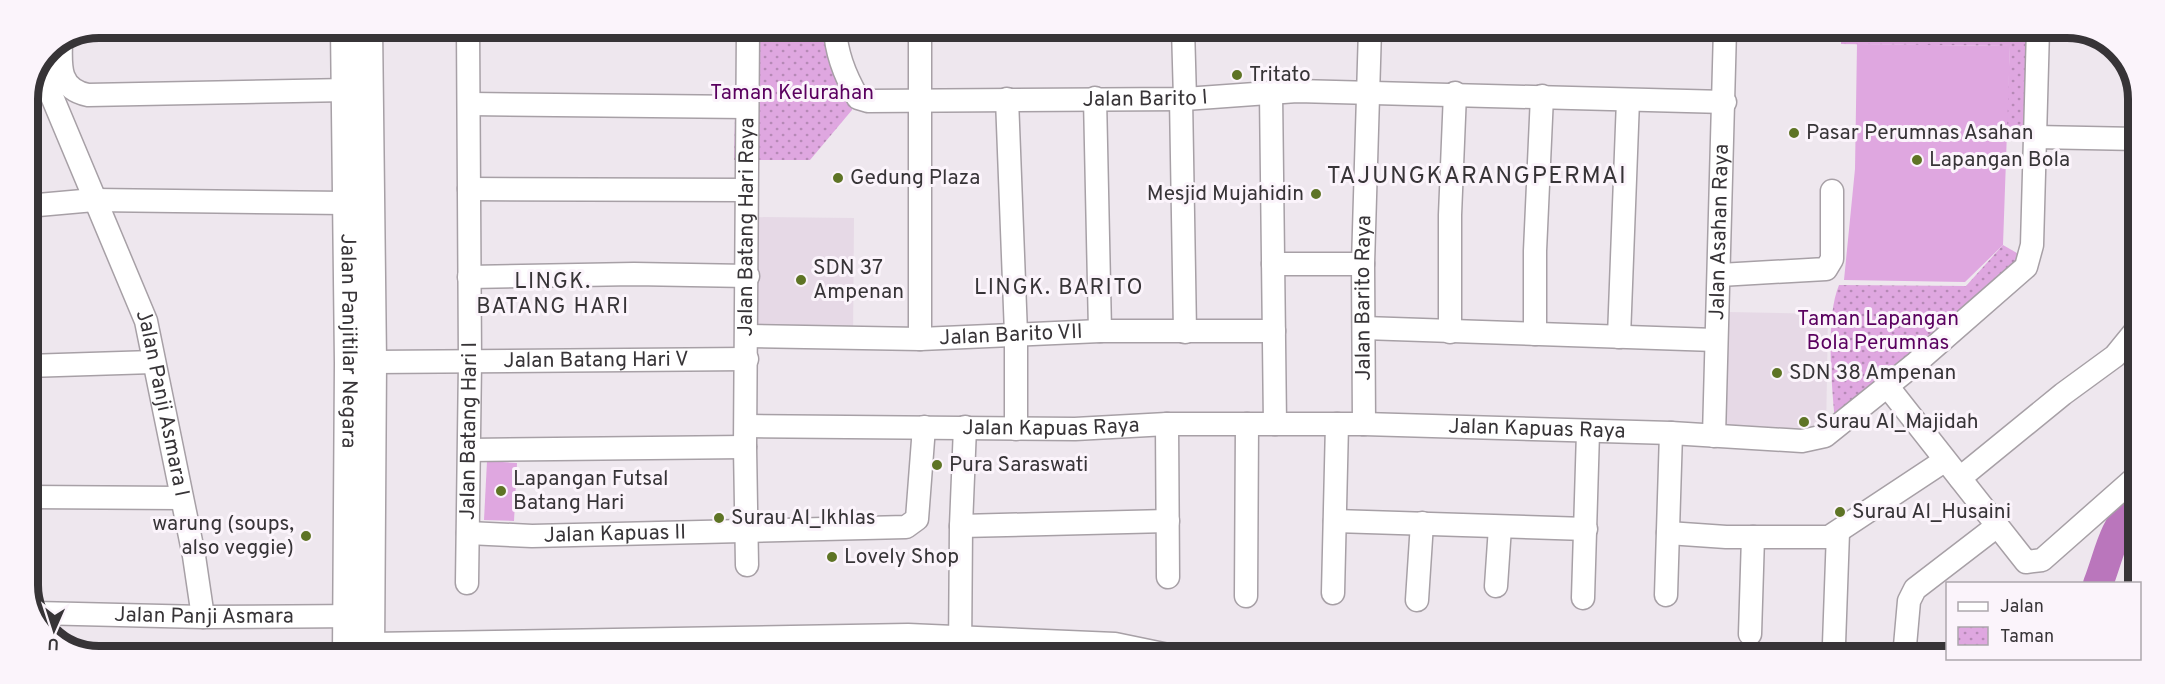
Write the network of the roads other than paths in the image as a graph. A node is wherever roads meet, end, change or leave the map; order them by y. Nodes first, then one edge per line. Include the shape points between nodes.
1 (345, 37) edge
2 (368, 37) edge
3 (468, 37) edge
4 (748, 37) edge
5 (837, 37) edge
6 (920, 37) edge
7 (1183, 37) edge
8 (1370, 37) edge
9 (1725, 37) edge
10 (2038, 37) edge
11 (60, 51) edge
12 (43, 74) edge
13 (347, 90) junction
14 (1369, 91) junction
15 (1271, 93) junction
16 (1455, 93) junction
17 (1542, 96) junction
18 (1095, 98) junction
19 (1007, 99) junction
20 (1183, 99) junction
21 (919, 100) junction
22 (1628, 100) junction
23 (1725, 102) junction
24 (470, 104) junction
25 (747, 107) junction
26 (2035, 137) junction
27 (2127, 139) edge
28 (469, 189) junction
29 (745, 190) junction
30 (1832, 191) dead end
31 (94, 200) junction
32 (345, 203) junction
33 (37, 205) edge
34 (1274, 264) junction
35 (1363, 264) junction
36 (1720, 275) junction
37 (748, 276) junction
38 (469, 277) junction
39 (1364, 328) junction
40 (1100, 331) junction
41 (1274, 331) junction
42 (1185, 332) junction
43 (1450, 332) junction
44 (1016, 334) junction
45 (1534, 334) junction
46 (747, 336) junction
47 (1619, 337) junction
48 (920, 339) junction
49 (1715, 340) junction
50 (2128, 341) edge
51 (747, 359) junction
52 (153, 362) junction
53 (372, 362) junction
54 (470, 362) junction
55 (38, 366) edge
56 (1888, 387) junction
57 (1167, 424) junction
58 (1247, 424) junction
59 (1275, 424) junction
60 (1337, 424) junction
61 (1364, 424) junction
62 (964, 427) junction
63 (924, 428) junction
64 (1016, 429) junction
65 (1588, 432) junction
66 (1671, 433) junction
67 (746, 436) junction
68 (1714, 436) junction
69 (470, 450) junction
70 (1944, 462) junction
71 (1960, 478) junction
72 (2128, 485) edge
73 (38, 497) edge
74 (182, 498) junction
75 (1168, 521) junction
76 (1335, 521) junction
77 (1422, 523) junction
78 (961, 526) junction
79 (1996, 526) junction
80 (1500, 527) junction
81 (1586, 529) junction
82 (747, 531) junction
83 (1838, 532) junction
84 (468, 533) junction
85 (1668, 533) junction
86 (1753, 537) junction
87 (747, 565) dead end
88 (1168, 577) dead end
89 (467, 583) dead end
90 (1496, 586) dead end
91 (1333, 593) dead end
92 (1666, 595) dead end
93 (1246, 596) dead end
94 (1582, 598) dead end
95 (1417, 600) dead end
96 (44, 613) edge
97 (359, 616) junction
98 (203, 617) junction
99 (1750, 634) dead end
100 (1834, 644) dead end
101 (362, 646) edge
102 (533, 646) edge
103 (961, 646) edge
104 (1125, 646) edge
105 (1905, 646) edge

1 - 13 main road, Jalan Panjitilar Negara
2 - 53 main road
3 - 24 street, Jalan Batang Hari I
4 - 25 street, Jalan Batang Hari Raya
5 - 21 street, Jalan Barito I via 843,68 858,98
6 - 21 street
7 - 20 street
8 - 14 street, Jalan Barito Raya
9 - 23 street, Jalan Asahan Raya
10 - 26 street, Jalan Kapuas Raya
11 - 13 street via 62,76 73,89 88,95
12 - 31 street, Jalan Panji Asmara I
13 - 32 main road, Jalan Panjitilar Negara
14 - 15 street, Jalan Barito I
14 - 16 street, Jalan Barito I
14 - 35 street, Jalan Barito Raya
15 - 20 street, Jalan Barito I
15 - 34 street
16 - 17 street, Jalan Barito I
16 - 43 street
17 - 22 street, Jalan Barito I
17 - 45 street
18 - 19 street, Jalan Barito I
18 - 20 street, Jalan Barito I
18 - 40 street
19 - 21 street, Jalan Barito I
19 - 44 street
20 - 42 street
21 - 48 street
22 - 23 street, Jalan Barito I
22 - 47 street
23 - 36 street, Jalan Asahan Raya
24 - 25 street
24 - 28 street, Jalan Batang Hari I
25 - 29 street, Jalan Batang Hari Raya
26 - 27 street
26 - 56 street, Jalan Kapuas Raya via 2032,245 2026,267
28 - 29 street
28 - 38 street, Jalan Batang Hari I
29 - 37 street, Jalan Batang Hari Raya
30 - 36 street via 1832,259 1826,269
31 - 32 street
31 - 33 street
31 - 52 street, Jalan Panji Asmara I via 146,321
32 - 97 main road, Jalan Panjitilar Negara
34 - 35 street
34 - 41 street
35 - 39 street, Jalan Barito Raya
36 - 49 street, Jalan Asahan Raya
37 - 38 street
37 - 46 street, Jalan Batang Hari Raya
38 - 54 street, Jalan Batang Hari I
39 - 43 street
39 - 61 street, Jalan Barito Raya
40 - 42 street, Jalan Barito VII
40 - 44 street, Jalan Barito VII
41 - 42 street, Jalan Barito VII
41 - 59 street
43 - 45 street
44 - 48 street, Jalan Barito VII
44 - 64 street
45 - 47 street
46 - 48 street, Jalan Barito VII
46 - 51 street, Jalan Batang Hari Raya
47 - 49 street
49 - 68 street, Jalan Asahan Raya
50 - 71 street via 2115,356
51 - 54 street, Jalan Batang Hari V
51 - 67 street, Jalan Batang Hari Raya
52 - 55 street
52 - 74 street, Jalan Panji Asmara I
53 - 54 street, Jalan Batang Hari V
53 - 97 main road
54 - 69 street, Jalan Batang Hari I
56 - 68 street, Jalan Kapuas Raya via 1825,436 1802,441
56 - 70 street
57 - 58 street, Jalan Kapuas Raya
57 - 64 street, Jalan Kapuas Raya
57 - 75 street
58 - 59 street, Jalan Kapuas Raya
58 - 93 street
59 - 60 street, Jalan Kapuas Raya
60 - 61 street, Jalan Kapuas Raya
60 - 76 street
61 - 65 street, Jalan Kapuas Raya
62 - 63 street, Jalan Kapuas Raya
62 - 64 street, Jalan Kapuas Raya
62 - 78 street
63 - 67 street, Jalan Kapuas Raya
63 - 82 street, Jalan Kapuas II via 917,519 911,526
65 - 66 street, Jalan Kapuas Raya
65 - 81 street
66 - 68 street, Jalan Kapuas Raya
66 - 85 street
67 - 69 street, Jalan Kapuas Raya
67 - 82 street, Jalan Batang Hari Raya
69 - 84 street, Jalan Batang Hari I
70 - 71 street
70 - 83 street
71 - 79 street
72 - 79 street via 2039,562 2021,559
73 - 74 street
74 - 98 street, Jalan Panji Asmara I
75 - 78 street
75 - 88 street
76 - 77 street
76 - 91 street
77 - 80 street
77 - 95 street
78 - 103 street
79 - 105 street via 1915,589 1909,601
80 - 81 street
80 - 90 street
81 - 94 street
82 - 84 street, Jalan Kapuas II via 531,536
82 - 87 street, Jalan Batang Hari Raya
83 - 86 street via 1824,538
83 - 100 street
84 - 89 street, Jalan Batang Hari I
85 - 86 street
85 - 92 street
86 - 99 street
96 - 98 street, Jalan Panji Asmara
97 - 98 street, Jalan Panji Asmara
97 - 101 main road, Jalan Panjitilar Negara
102 - 103 street via 908,635
103 - 104 street

